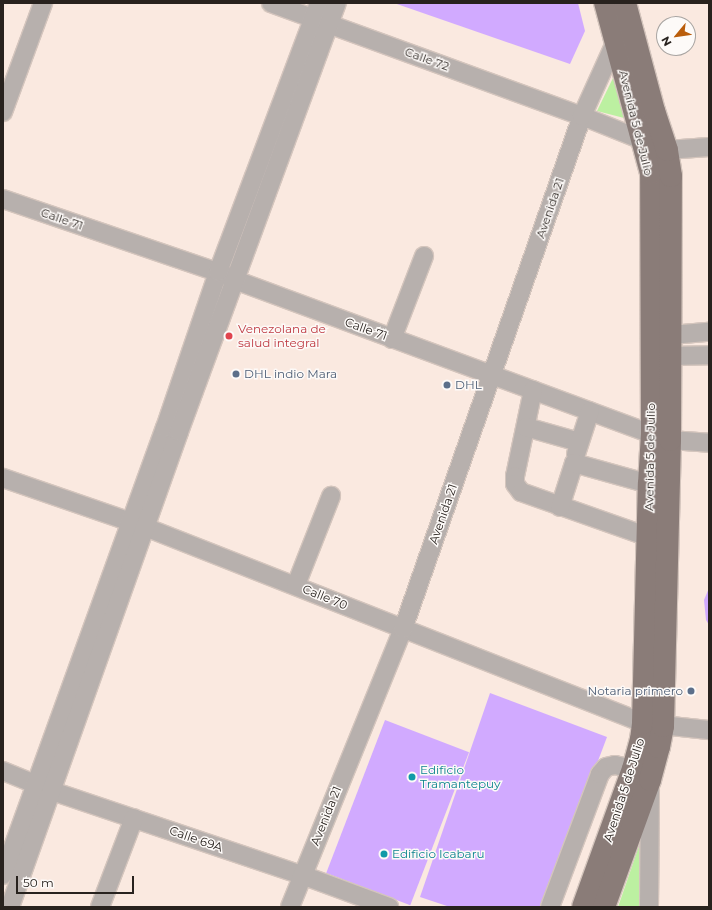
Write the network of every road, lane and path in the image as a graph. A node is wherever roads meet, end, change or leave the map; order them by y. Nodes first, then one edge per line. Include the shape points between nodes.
1 (43, 3) edge
2 (271, 3) edge
3 (337, 3) edge
4 (605, 3) edge
5 (625, 3) edge
6 (321, 15) edge
7 (631, 25) junction
8 (615, 44) junction
9 (3, 112) edge
10 (582, 116) junction
11 (641, 140) junction
12 (709, 147) edge
13 (667, 150) junction
14 (3, 199) edge
15 (424, 256) dead end
16 (218, 272) junction
17 (235, 280) junction
18 (709, 332) edge
19 (670, 335) junction
20 (392, 339) junction
21 (709, 355) edge
22 (670, 356) junction
23 (492, 376) junction
24 (533, 390) junction
25 (590, 411) junction
26 (526, 426) junction
27 (661, 437) junction
28 (579, 442) junction
29 (709, 443) edge
30 (574, 463) junction
31 (3, 478) edge
32 (649, 484) junction
33 (331, 496) dead end
34 (560, 507) junction
35 (138, 524) junction
36 (649, 537) junction
37 (296, 585) junction
38 (403, 629) junction
39 (653, 725) junction
40 (709, 730) edge
41 (3, 771) edge
42 (641, 774) junction
43 (45, 787) junction
44 (134, 818) junction
45 (3, 875) edge
46 (302, 875) junction
47 (10, 907) edge
48 (100, 907) edge
49 (290, 907) edge
50 (389, 907) edge
51 (550, 907) edge
52 (584, 907) edge
53 (604, 907) edge
54 (649, 907) edge

1 - 9 street
2 - 6 street, Calle 72
3 - 6 street
4 - 8 main road, Avenida 5 de Julio
5 - 7 main road, Avenida 5 de Julio
6 - 10 street, Calle 72
6 - 16 street
6 - 17 street
7 - 8 street, Avenida 21
7 - 13 main road, Avenida 5 de Julio
8 - 10 street, Avenida 21
8 - 11 main road, Avenida 5 de Julio
10 - 11 street, Calle 72
10 - 23 street, Avenida 21
11 - 13 street, Calle 72
11 - 27 main road, Avenida 5 de Julio via 650,173
12 - 13 street
13 - 19 main road, Avenida 5 de Julio via 671,176
14 - 16 street, Calle 71
15 - 20 street
16 - 17 street, Calle 71
16 - 35 street via 165,428
17 - 20 street, Calle 71
17 - 35 street
18 - 19 street
19 - 22 main road, Avenida 5 de Julio
20 - 23 street, Calle 71
21 - 22 street
22 - 27 main road, Avenida 5 de Julio
23 - 24 street, Calle 71
23 - 38 street, Avenida 21
24 - 25 street, Calle 71
24 - 26 street
25 - 27 street, Calle 71
25 - 28 street
26 - 28 street
26 - 34 street via 515,484 521,492
27 - 29 street, Calle 71
27 - 32 main road, Avenida 5 de Julio
27 - 39 main road, Avenida 5 de Julio
28 - 30 street
30 - 32 street
30 - 34 street
31 - 35 street, Calle 70
32 - 36 main road, Avenida 5 de Julio
33 - 37 street
34 - 36 street
35 - 37 street, Calle 70
35 - 43 street
36 - 39 main road, Avenida 5 de Julio
37 - 38 street, Calle 70
38 - 39 street, Calle 70
38 - 46 street, Avenida 21
39 - 40 street, Calle 70
39 - 42 main road, Avenida 5 de Julio via 641,740
41 - 43 street, Calle 69A
42 - 51 street via 615,765 606,767 600,774
42 - 52 main road, Avenida 5 de Julio
42 - 53 main road, Avenida 5 de Julio
42 - 54 street
43 - 44 street, Calle 69A
43 - 45 street
43 - 47 street
44 - 46 street, Calle 69A
44 - 48 street
46 - 49 street, Avenida 21
46 - 50 street, Calle 69A

